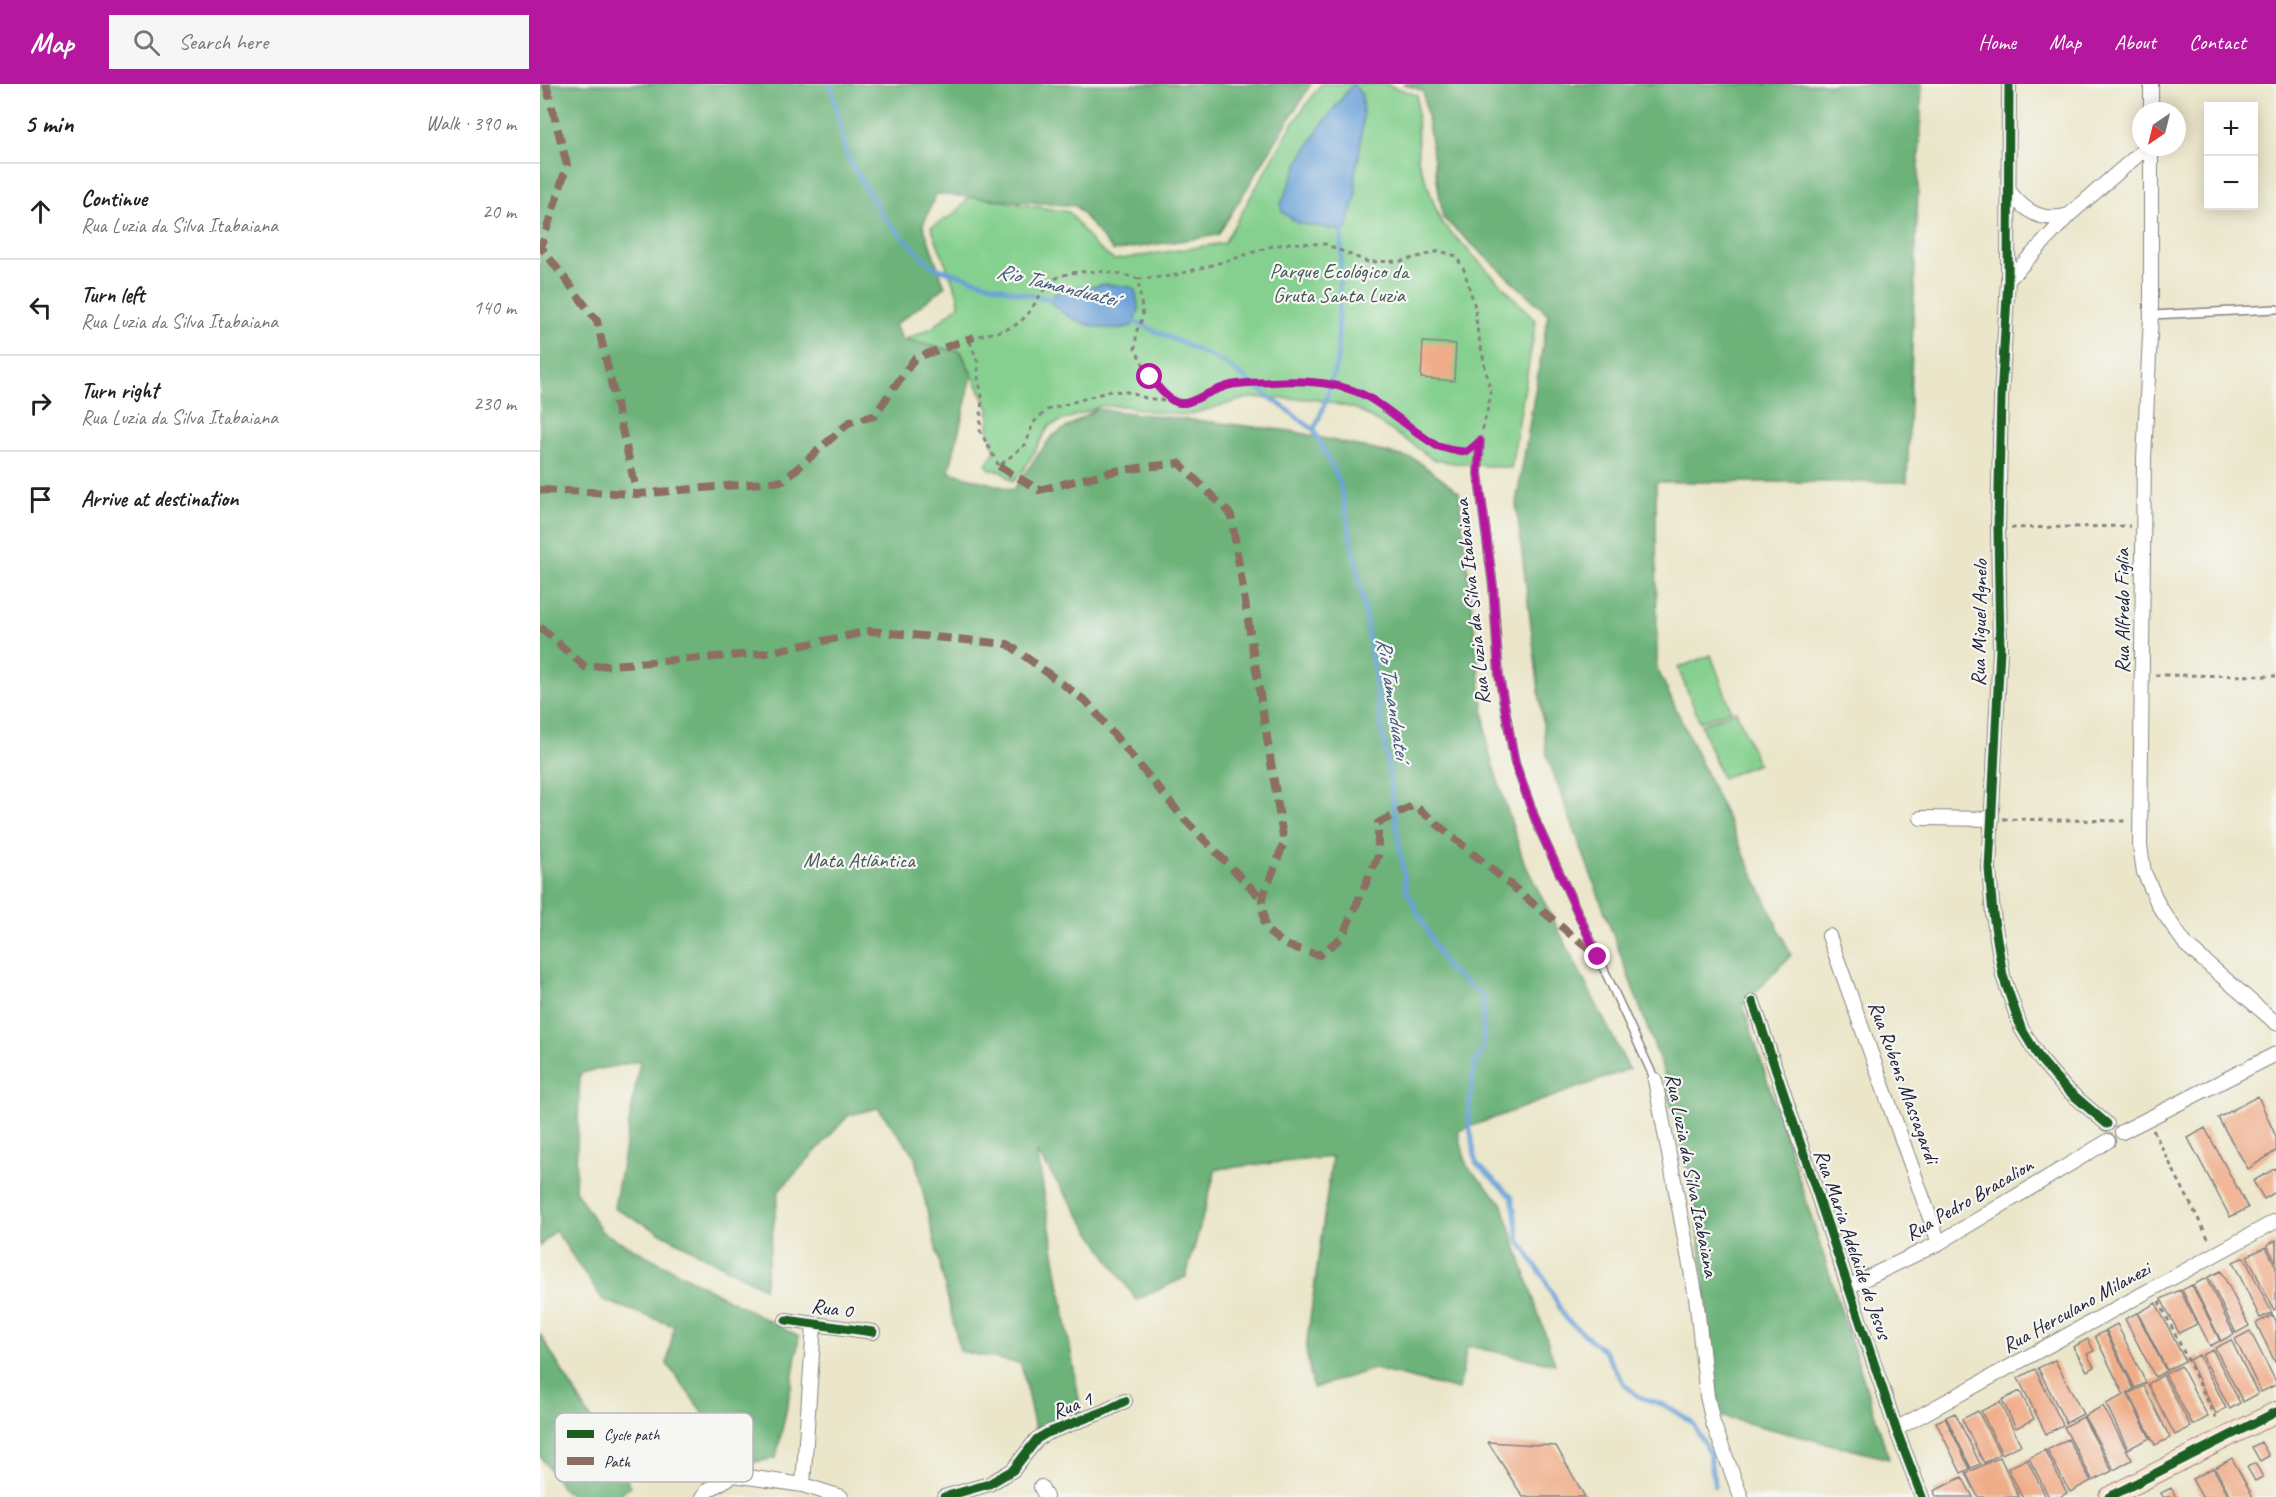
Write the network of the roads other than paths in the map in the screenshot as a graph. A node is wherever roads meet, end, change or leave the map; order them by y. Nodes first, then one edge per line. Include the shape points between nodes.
1 (2009, 84) edge
2 (2151, 84) edge
3 (2151, 102) edge
4 (2138, 156) edge
5 (2149, 156) edge
6 (2009, 191) junction
7 (2069, 215) junction
8 (2008, 280) junction
9 (2276, 309) edge
10 (2151, 315) junction
11 (1480, 441) road end
12 (1921, 818) dead end
13 (1992, 819) junction
14 (1829, 936) dead end
15 (1753, 1002) dead end
16 (2276, 1023) edge
17 (2276, 1054) edge
18 (1655, 1080) joint
19 (2107, 1124) junction
20 (2122, 1132) junction
21 (2108, 1142) junction
22 (2276, 1221) edge
23 (1939, 1243) junction
24 (1848, 1287) junction
25 (786, 1320) dead end
26 (814, 1325) junction
27 (873, 1332) dead end
28 (1125, 1401) dead end
29 (2276, 1412) edge
30 (1896, 1429) junction
31 (753, 1478) edge
32 (722, 1482) edge
33 (803, 1485) junction
34 (703, 1497) edge
35 (841, 1497) edge
36 (944, 1497) edge
37 (1741, 1497) edge
38 (1922, 1497) edge
39 (2109, 1497) edge

1 - 6 street, Rua Miguel Agnelo
2 - 3 street
4 - 7 street
5 - 10 street, Rua Alfredo Figlia
6 - 7 street via 2033,214 2052,218
6 - 8 street, Rua Miguel Agnelo
7 - 8 street
8 - 13 street, Rua Miguel Agnelo via 2001,398 2000,649
9 - 10 lane
10 - 16 street, Rua Alfredo Figlia via 2144,459 2140,821 2144,872 2159,906 2186,945
11 - 18 lane, Rua Luzia da Silva Itabaiana via 1478,473 1493,586 1499,676 1515,763 1537,824
12 - 13 street
13 - 19 street, Rua Miguel Agnelo via 1989,869 1993,914 2003,976 2021,1028 2064,1087
14 - 23 street, Rua Rubens Massagardi
15 - 24 street, Rua Maria Adelaide de Jesus
17 - 20 street
18 - 37 street, Rua Luzia da Silva Itabaiana via 1696,1297 1707,1396
19 - 20 street via 2117,1124
19 - 21 street via 2102,1134
20 - 21 street via 2118,1141
21 - 23 street, Rua Pedro Bracalion
22 - 30 street, Rua Herculano Milanezi
23 - 24 street, Rua Pedro Bracalion
24 - 30 street, Rua Maria Adelaide de Jesus
25 - 26 street, Rua 0
26 - 27 street, Rua 0
26 - 33 street, Rua 0
28 - 36 street, Rua 1 via 1037,1439 1013,1470 989,1484
29 - 39 street
30 - 38 street, Rua Maria Adelaide de Jesus
31 - 33 street
32 - 34 street
33 - 35 street

